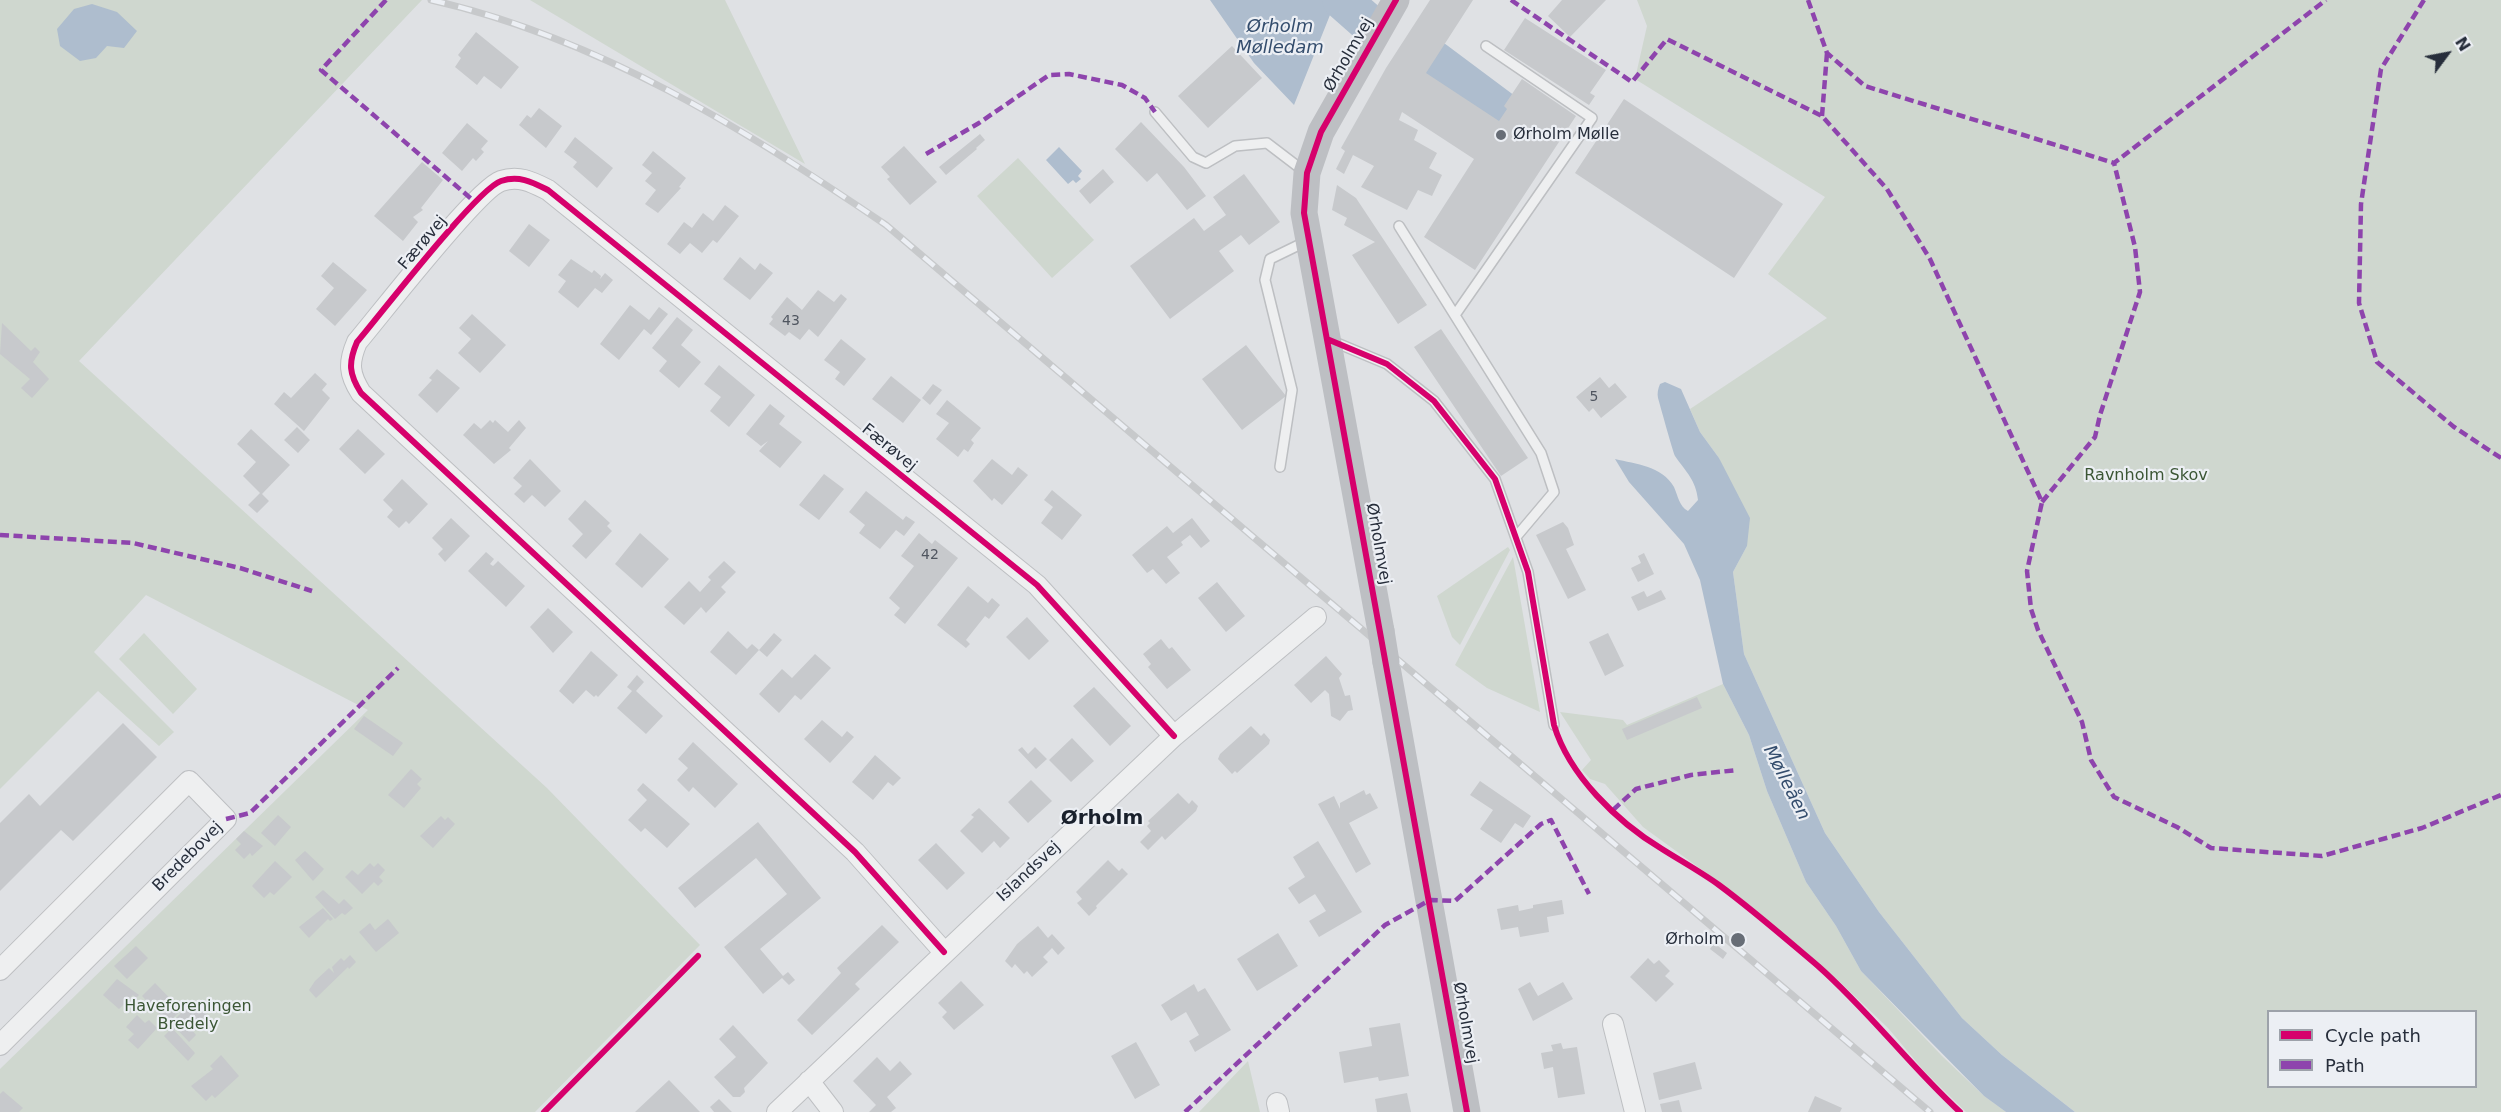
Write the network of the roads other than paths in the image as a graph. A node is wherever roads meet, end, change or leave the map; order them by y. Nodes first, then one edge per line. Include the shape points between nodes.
1 (1395, 0) edge
2 (1486, 46) dead end
3 (1155, 112) dead end
4 (1307, 173) junction
5 (1399, 226) dead end
6 (1310, 240) junction
7 (1455, 315) junction
8 (1327, 339) junction
9 (1280, 467) dead end
10 (1516, 537) junction
11 (1316, 617) dead end
12 (1554, 725) dead end
13 (1174, 736) junction
14 (944, 952) junction
15 (0, 970) edge
16 (1613, 1023) dead end
17 (0, 1045) edge
18 (809, 1081) junction
19 (777, 1112) edge
20 (833, 1112) edge
21 (1467, 1112) edge
22 (1635, 1112) edge

1 - 4 street, Ørholmvej via 1321,132
2 - 7 lane via 1592,118
3 - 4 lane via 1193,157 1206,164 1235,146 1267,143
4 - 6 street, Ørholmvej via 1304,213
5 - 7 lane
6 - 8 street, Ørholmvej
6 - 9 lane via 1270,259 1265,280 1292,390
7 - 10 lane via 1541,453 1554,492
8 - 10 lane via 1387,364 1434,401 1495,479
8 - 21 street, Ørholmvej, bridge
10 - 12 lane via 1528,572
11 - 13 street, Islandsvej
13 - 14 street, Islandsvej
13 - 14 street, Færøvej via 1037,585 548,190 525,178 499,181 475,202 357,342 349,360 356,386 855,852
14 - 18 street, Islandsvej
15 - 17 street, Bredebovej via 189,781 226,819
16 - 22 street
18 - 19 street, Islandsvej
18 - 20 street

